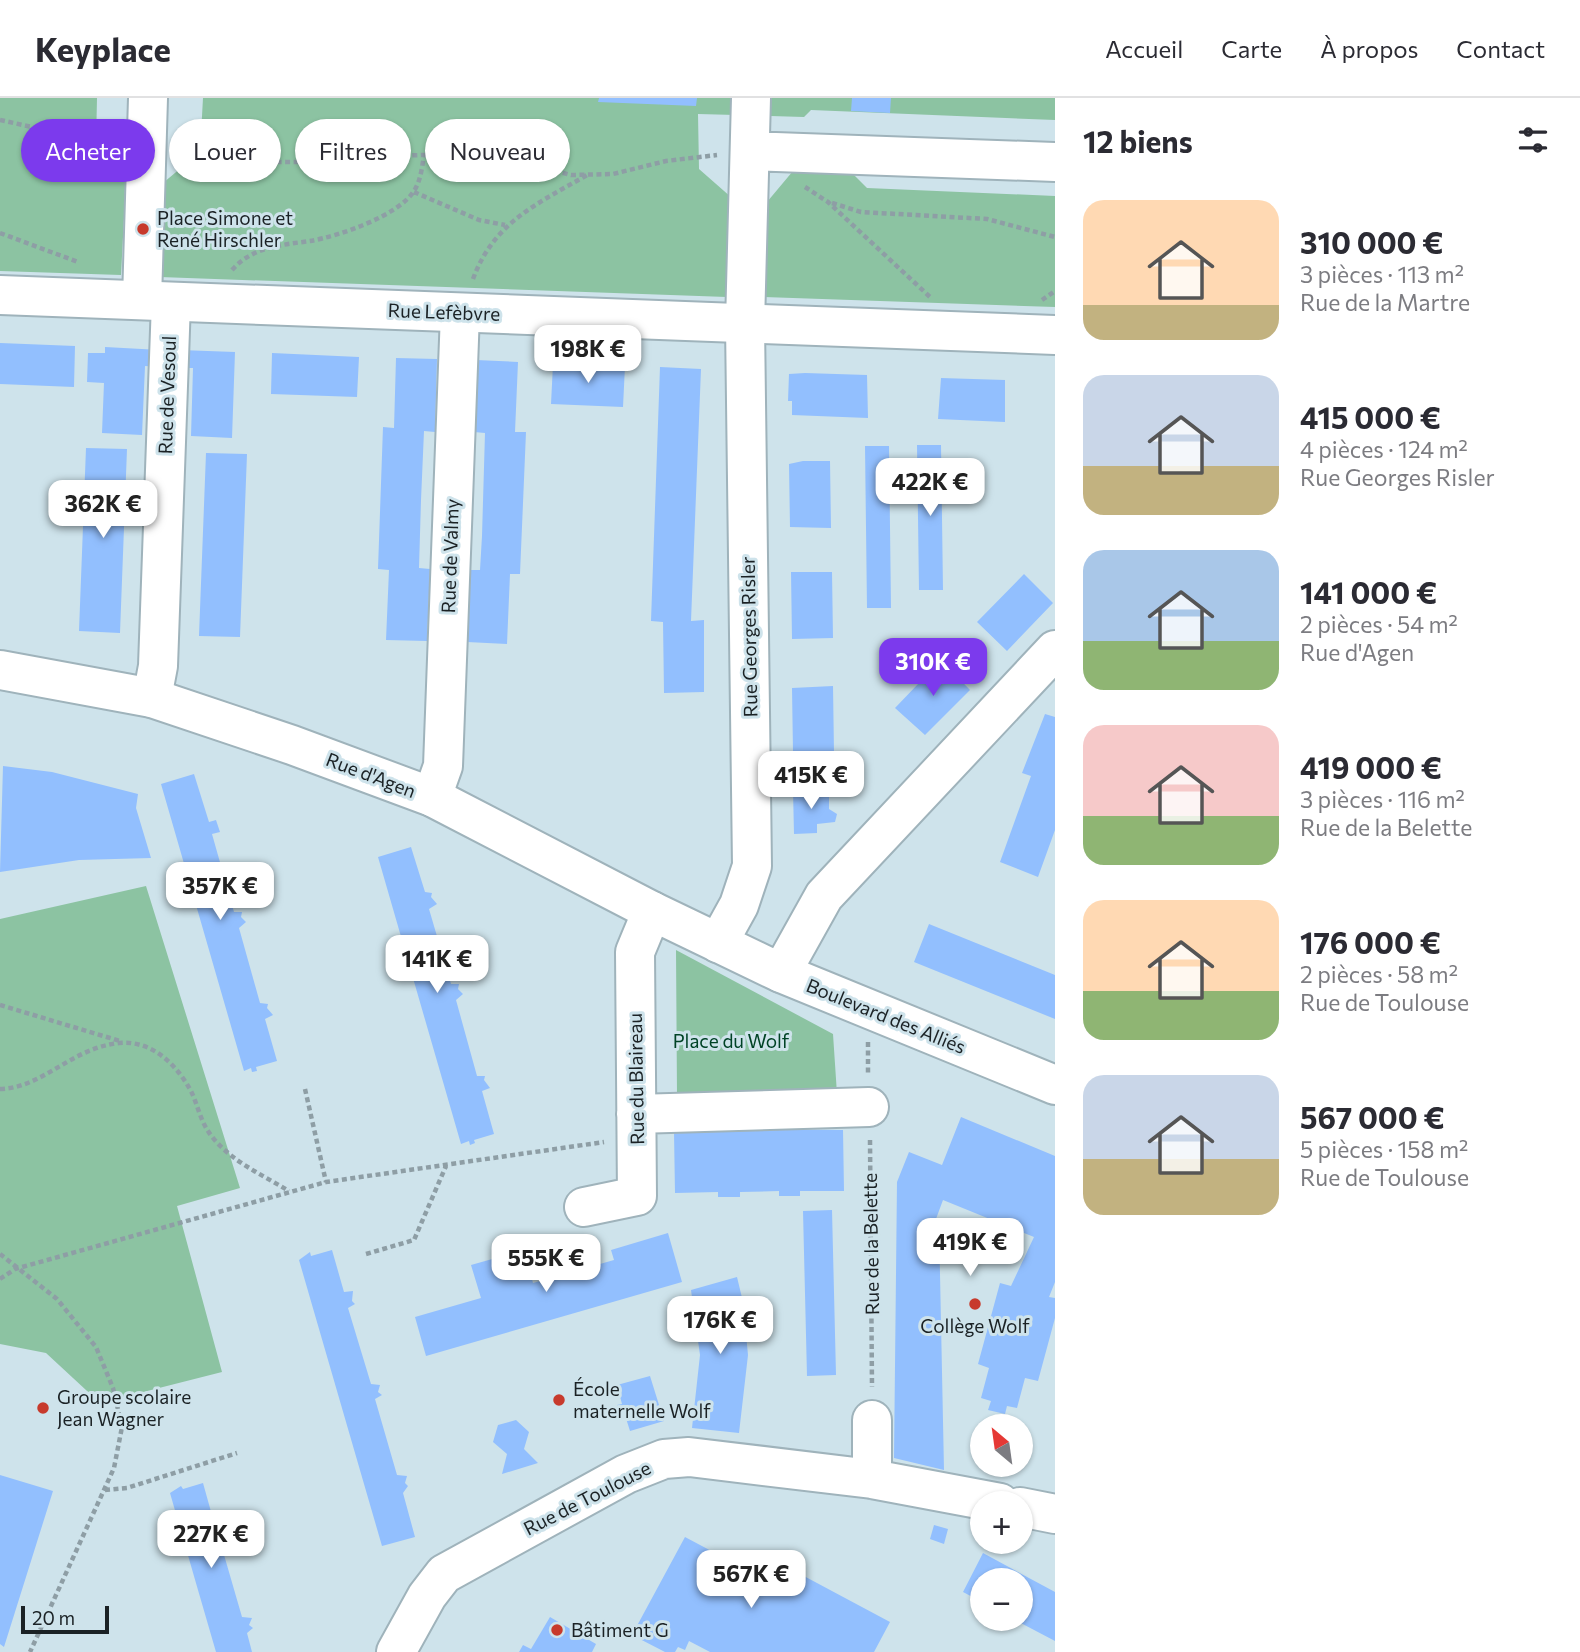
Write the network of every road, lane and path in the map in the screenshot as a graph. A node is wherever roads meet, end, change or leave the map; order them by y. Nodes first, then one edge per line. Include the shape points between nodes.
1 (751, 98) edge
2 (149, 116) edge
3 (0, 120) edge
4 (750, 151) junction
5 (424, 155) junction
6 (1055, 162) edge
7 (587, 175) junction
8 (794, 180) dead end
9 (414, 192) junction
10 (828, 202) junction
11 (506, 225) junction
12 (0, 233) edge
13 (1055, 237) edge
14 (0, 295) edge
15 (99, 299) junction
16 (172, 302) junction
17 (460, 313) junction
18 (745, 324) junction
19 (968, 332) junction
20 (1055, 335) edge
21 (1049, 666) edge
22 (0, 670) edge
23 (152, 698) junction
24 (432, 797) junction
25 (652, 911) junction
26 (718, 943) junction
27 (781, 973) junction
28 (0, 1005) edge
29 (867, 1009) junction
30 (125, 1043) junction
31 (1055, 1085) edge
32 (0, 1089) edge
33 (305, 1089) dead end
34 (869, 1108) junction
35 (637, 1125) junction
36 (446, 1166) junction
37 (326, 1182) junction
38 (290, 1192) junction
39 (584, 1207) dead end
40 (0, 1254) edge
41 (366, 1254) dead end
42 (15, 1269) junction
43 (0, 1279) edge
44 (872, 1420) joint
45 (237, 1453) dead end
46 (872, 1479) junction
47 (104, 1490) junction
48 (970, 1497) edge
49 (1033, 1510) edge
50 (1055, 1514) edge
51 (30, 1652) edge
52 (396, 1652) edge

1 - 4 street, Rue Georges Risler
2 - 3 path via 55,132
2 - 5 path via 204,144 258,162
2 - 16 street, Rue de Vesoul
4 - 6 street
4 - 7 path
4 - 18 street, Rue Georges Risler
5 - 7 path via 487,153
5 - 9 path
7 - 11 path
8 - 10 path
9 - 11 path via 480,220
9 - 16 path via 383,217 333,236 252,253
10 - 13 path via 861,212 987,219
10 - 19 path
11 - 17 path via 477,267
12 - 15 path via 85,266 97,284
14 - 15 street, Rue Lefèbvre
15 - 16 street, Rue Lefèbvre
16 - 17 street, Rue Lefèbvre
16 - 23 street, Rue de Vesoul via 158,666
17 - 18 street, Rue Lefèbvre
17 - 24 street, Rue de Valmy via 443,766
18 - 19 street, Rue Lefèbvre
18 - 26 street, Rue Georges Risler via 752,866 739,905
19 - 20 street, Rue Lefèbvre
21 - 27 street via 824,896
22 - 23 street, Rue d'Agen
23 - 24 street, Rue d'Agen
24 - 25 street, Rue d'Agen
25 - 26 street, Rue d'Agen
25 - 35 street, Rue du Blaireau via 635,951
26 - 27 street, Boulevard des Alliés
27 - 29 street, Boulevard des Alliés
28 - 30 path
29 - 31 street, Boulevard des Alliés
29 - 34 path, Rue de la Belette
30 - 32 path via 100,1045 29,1084
30 - 38 path via 153,1049 174,1066 215,1139 232,1156
33 - 37 path
34 - 35 street
34 - 44 path, Rue de la Belette
35 - 36 path
35 - 39 street, Rue du Blaireau via 637,1196
36 - 37 path
36 - 41 path via 414,1240
37 - 38 path
38 - 42 path
40 - 42 path
42 - 43 path
42 - 47 path via 57,1299 96,1347 105,1368 122,1427 114,1468
44 - 46 street
45 - 47 path via 127,1488
46 - 48 street, Rue de Toulouse
46 - 52 street, Rue de Toulouse via 689,1457 645,1465 444,1574
47 - 51 path
49 - 50 street

